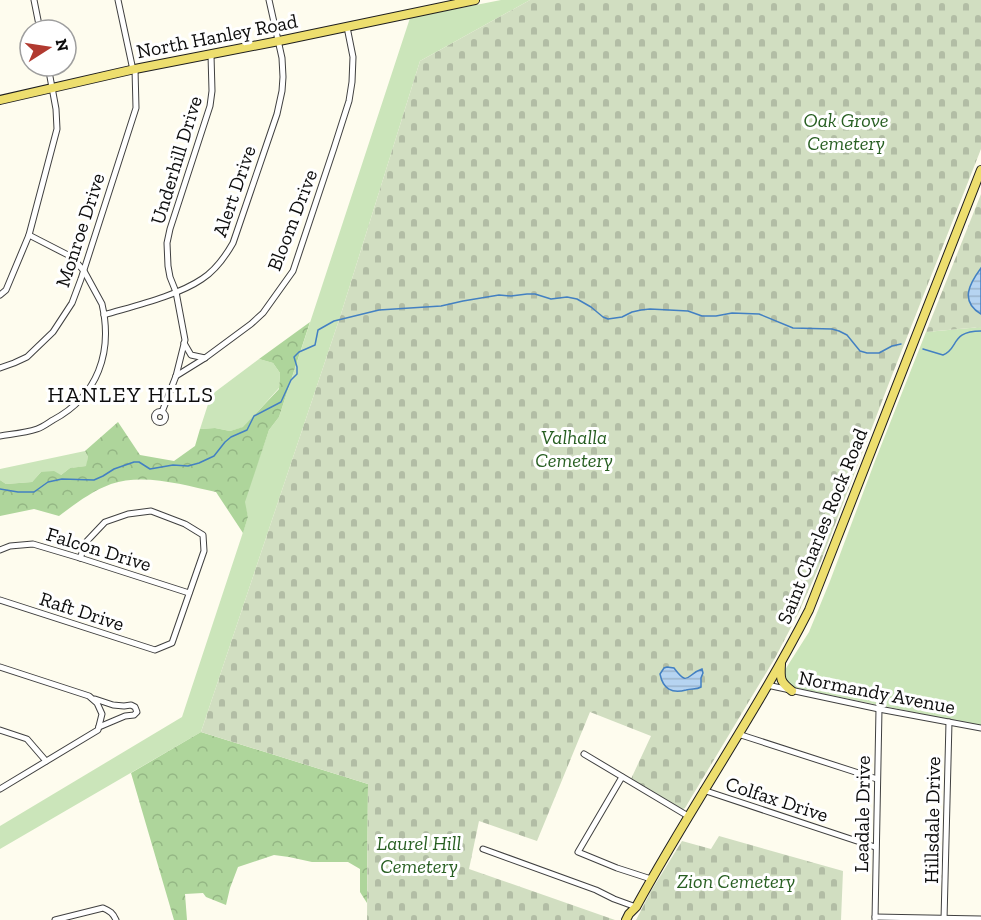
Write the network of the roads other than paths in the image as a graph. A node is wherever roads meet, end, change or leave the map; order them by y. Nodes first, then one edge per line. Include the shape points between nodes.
1 (34, 0) edge
2 (118, 0) edge
3 (269, 0) edge
4 (475, 0) edge
5 (440, 3) edge
6 (38, 18) edge
7 (347, 27) junction
8 (278, 41) junction
9 (211, 55) junction
10 (134, 69) junction
11 (50, 78) edge
12 (52, 89) junction
13 (0, 100) edge
14 (981, 170) edge
15 (29, 235) junction
16 (84, 271) junction
17 (176, 292) junction
18 (0, 295) edge
19 (104, 315) junction
20 (184, 343) junction
21 (205, 358) junction
22 (0, 368) edge
23 (176, 376) junction
24 (162, 412) dead end
25 (0, 436) edge
26 (0, 550) edge
27 (80, 558) junction
28 (189, 593) junction
29 (0, 600) edge
30 (781, 662) junction
31 (0, 667) edge
32 (767, 685) junction
33 (792, 691) junction
34 (92, 699) junction
35 (879, 709) junction
36 (949, 722) junction
37 (99, 727) junction
38 (981, 728) edge
39 (0, 730) edge
40 (738, 734) junction
41 (584, 754) dead end
42 (46, 761) junction
43 (622, 777) junction
44 (878, 779) junction
45 (0, 789) edge
46 (704, 790) junction
47 (688, 816) junction
48 (875, 847) junction
49 (483, 849) dead end
50 (651, 879) junction
51 (636, 907) junction
52 (875, 918) edge
53 (944, 919) edge
54 (981, 919) edge
55 (55, 920) edge
56 (116, 920) edge
57 (626, 920) edge
58 (632, 920) edge

1 - 6 street
2 - 10 street, Monroe Drive
3 - 8 street, Alert Drive
4 - 5 main road, North Hanley Road
5 - 7 main road, North Hanley Road
7 - 8 main road, North Hanley Road
7 - 21 street, Bloom Drive via 353,57 349,101 292,271 256,320
8 - 9 main road, North Hanley Road
8 - 17 street, Alert Drive via 283,69 280,104 233,243 213,271
9 - 10 main road, North Hanley Road
9 - 17 street, Underhill Drive via 210,106 168,236 168,266
10 - 12 main road, North Hanley Road
10 - 16 street, Monroe Drive via 136,108
11 - 12 street
12 - 13 main road, North Hanley Road
12 - 15 street via 57,129
14 - 30 main road, Saint Charles Rock Road via 819,586
15 - 16 street via 68,255
15 - 18 street via 6,290
16 - 19 street
16 - 22 street, Monroe Drive via 72,303 53,332 27,357
17 - 19 street, Alert Drive
17 - 20 street, Underhill Drive
19 - 25 street via 103,356 87,393 67,412 37,428
20 - 21 street via 190,355
20 - 23 street, Underhill Drive
21 - 23 street, Bloom Drive
23 - 24 street, Underhill Drive
26 - 27 street, Falcon Drive via 30,544
27 - 28 street, Falcon Drive
27 - 28 street via 87,541 105,522 151,511 202,535 204,551
28 - 29 street, Raft Drive via 172,643 155,650
30 - 32 main road, Saint Charles Rock Road
30 - 33 main road via 780,677
31 - 34 street
32 - 33 street, Normandy Avenue
32 - 40 main road, Saint Charles Rock Road
33 - 35 street, Normandy Avenue
34 - 37 street via 102,714
34 - 37 street via 131,705 137,712
35 - 36 street, Normandy Avenue
35 - 44 street, Leadale Drive
36 - 38 street, Normandy Avenue
36 - 53 street, Hillsdale Drive
37 - 42 street
39 - 42 street via 27,739
40 - 44 street
40 - 46 main road, Saint Charles Rock Road
41 - 43 street
42 - 45 street
43 - 47 street
43 - 50 street via 578,852
44 - 48 street, Leadale Drive
46 - 47 main road, Saint Charles Rock Road
46 - 48 street, Colfax Drive
47 - 50 main road, Saint Charles Rock Road
48 - 52 street, Leadale Drive
49 - 51 street
50 - 51 main road, Saint Charles Rock Road
51 - 57 main road, Saint Charles Rock Road
51 - 58 main road, Saint Charles Rock Road
52 - 53 street
53 - 54 street
55 - 56 street via 103,908 110,910

